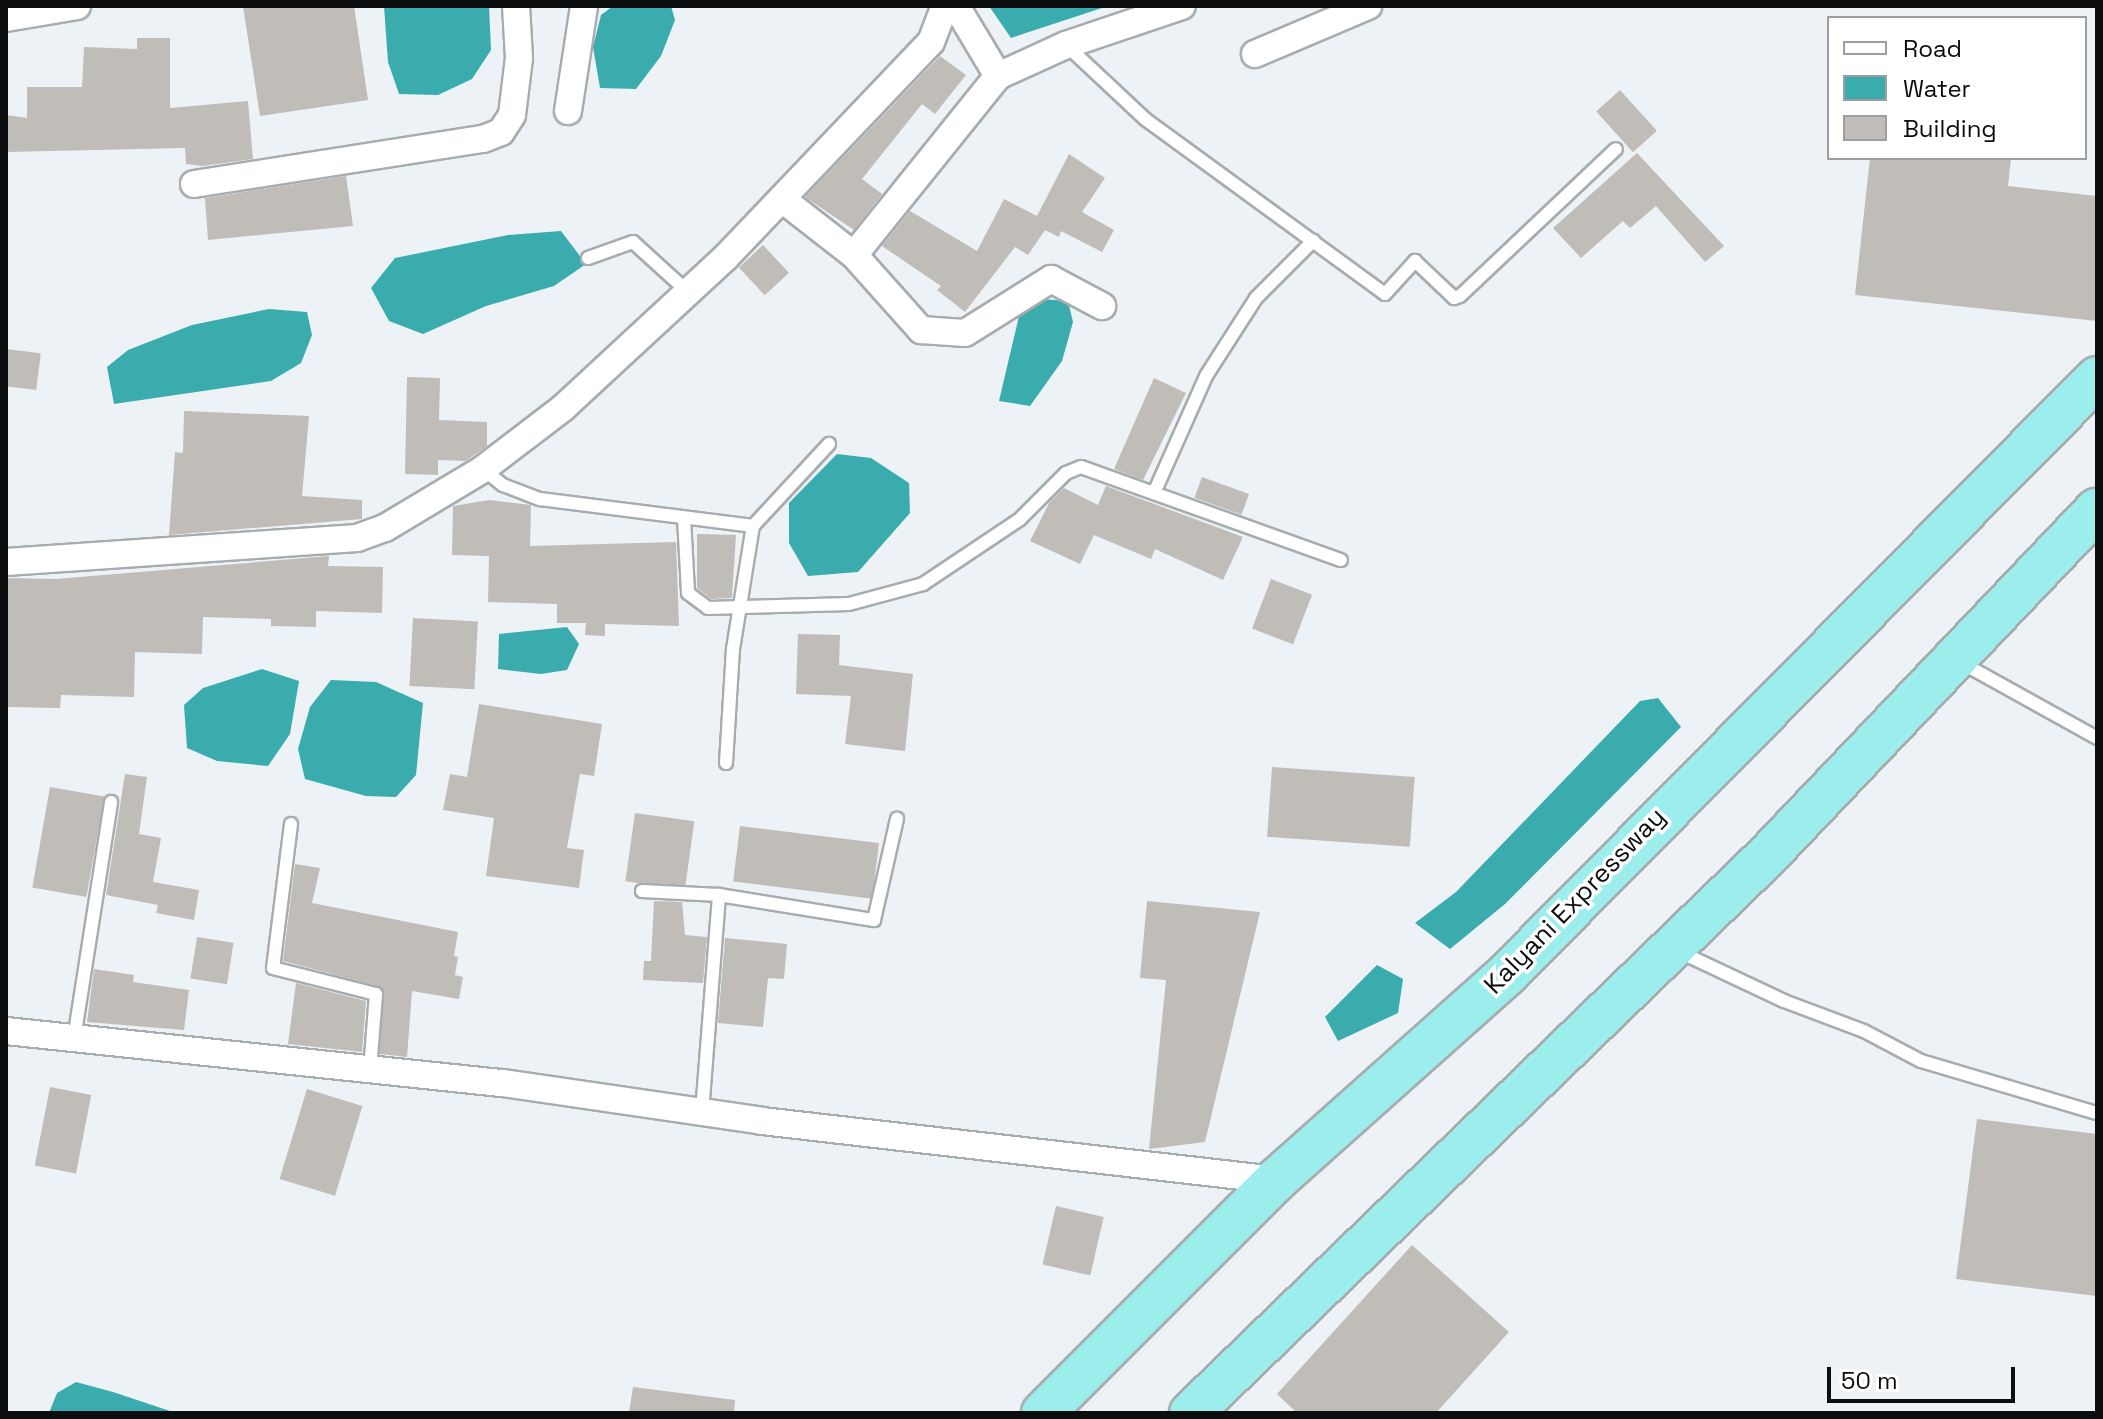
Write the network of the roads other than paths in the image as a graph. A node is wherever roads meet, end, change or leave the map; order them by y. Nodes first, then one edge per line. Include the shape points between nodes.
1 (77, 6) edge
2 (516, 6) edge
3 (584, 6) edge
4 (945, 6) edge
5 (956, 6) edge
6 (1182, 6) edge
7 (1368, 6) edge
8 (6, 18) edge
9 (1066, 45) junction
10 (1255, 54) dead end
11 (998, 76) junction
12 (568, 111) dead end
13 (1616, 149) dead end
14 (194, 184) dead end
15 (782, 199) junction
16 (1313, 241) junction
17 (854, 255) junction
18 (588, 258) dead end
19 (688, 292) junction
20 (1102, 306) dead end
21 (2097, 378) edge
22 (829, 444) dead end
23 (483, 469) junction
24 (1154, 493) junction
25 (2097, 510) edge
26 (684, 518) junction
27 (753, 526) junction
28 (1341, 560) dead end
29 (6, 562) edge
30 (739, 610) junction
31 (1957, 661) junction
32 (2097, 738) edge
33 (726, 763) dead end
34 (111, 802) dead end
35 (897, 819) dead end
36 (291, 824) dead end
37 (642, 891) dead end
38 (719, 895) junction
39 (1669, 948) junction
40 (7, 1034) edge
41 (74, 1039) junction
42 (370, 1070) junction
43 (702, 1112) junction
44 (2097, 1113) edge
45 (1276, 1180) junction
46 (1043, 1413) edge
47 (1191, 1413) edge

1 - 8 street
2 - 14 street via 519,58 512,115 501,132
3 - 12 street
4 - 15 street via 931,42
5 - 11 street
6 - 9 street
7 - 10 street
9 - 11 street
9 - 16 lane via 1145,119
11 - 17 street
13 - 16 lane via 1457,298 1415,261 1391,291 1377,292
15 - 17 street
15 - 19 street
16 - 24 lane via 1256,298 1215,363
17 - 20 street via 904,317 931,333 953,335 978,327 1042,281 1061,282
18 - 19 lane via 633,242
19 - 23 street via 564,407
21 - 45 highway, Kalyani Expressway via 1508,973
22 - 27 lane
23 - 26 lane via 503,485 540,499
23 - 29 street via 385,528 357,538
24 - 28 lane
24 - 30 lane via 1081,467 1066,473 1020,519 923,584 849,604
25 - 31 highway
26 - 27 lane
26 - 30 lane via 690,598 708,608
27 - 30 lane
30 - 33 lane
31 - 32 lane
31 - 39 highway via 1767,856
34 - 41 lane
35 - 38 lane via 874,920
36 - 42 lane via 273,968 376,994
37 - 38 lane
38 - 43 lane
39 - 44 lane via 1864,1031 1921,1061
39 - 47 highway
40 - 41 street
41 - 42 street
42 - 43 street
43 - 45 street
45 - 46 highway, Kalyani Expressway

